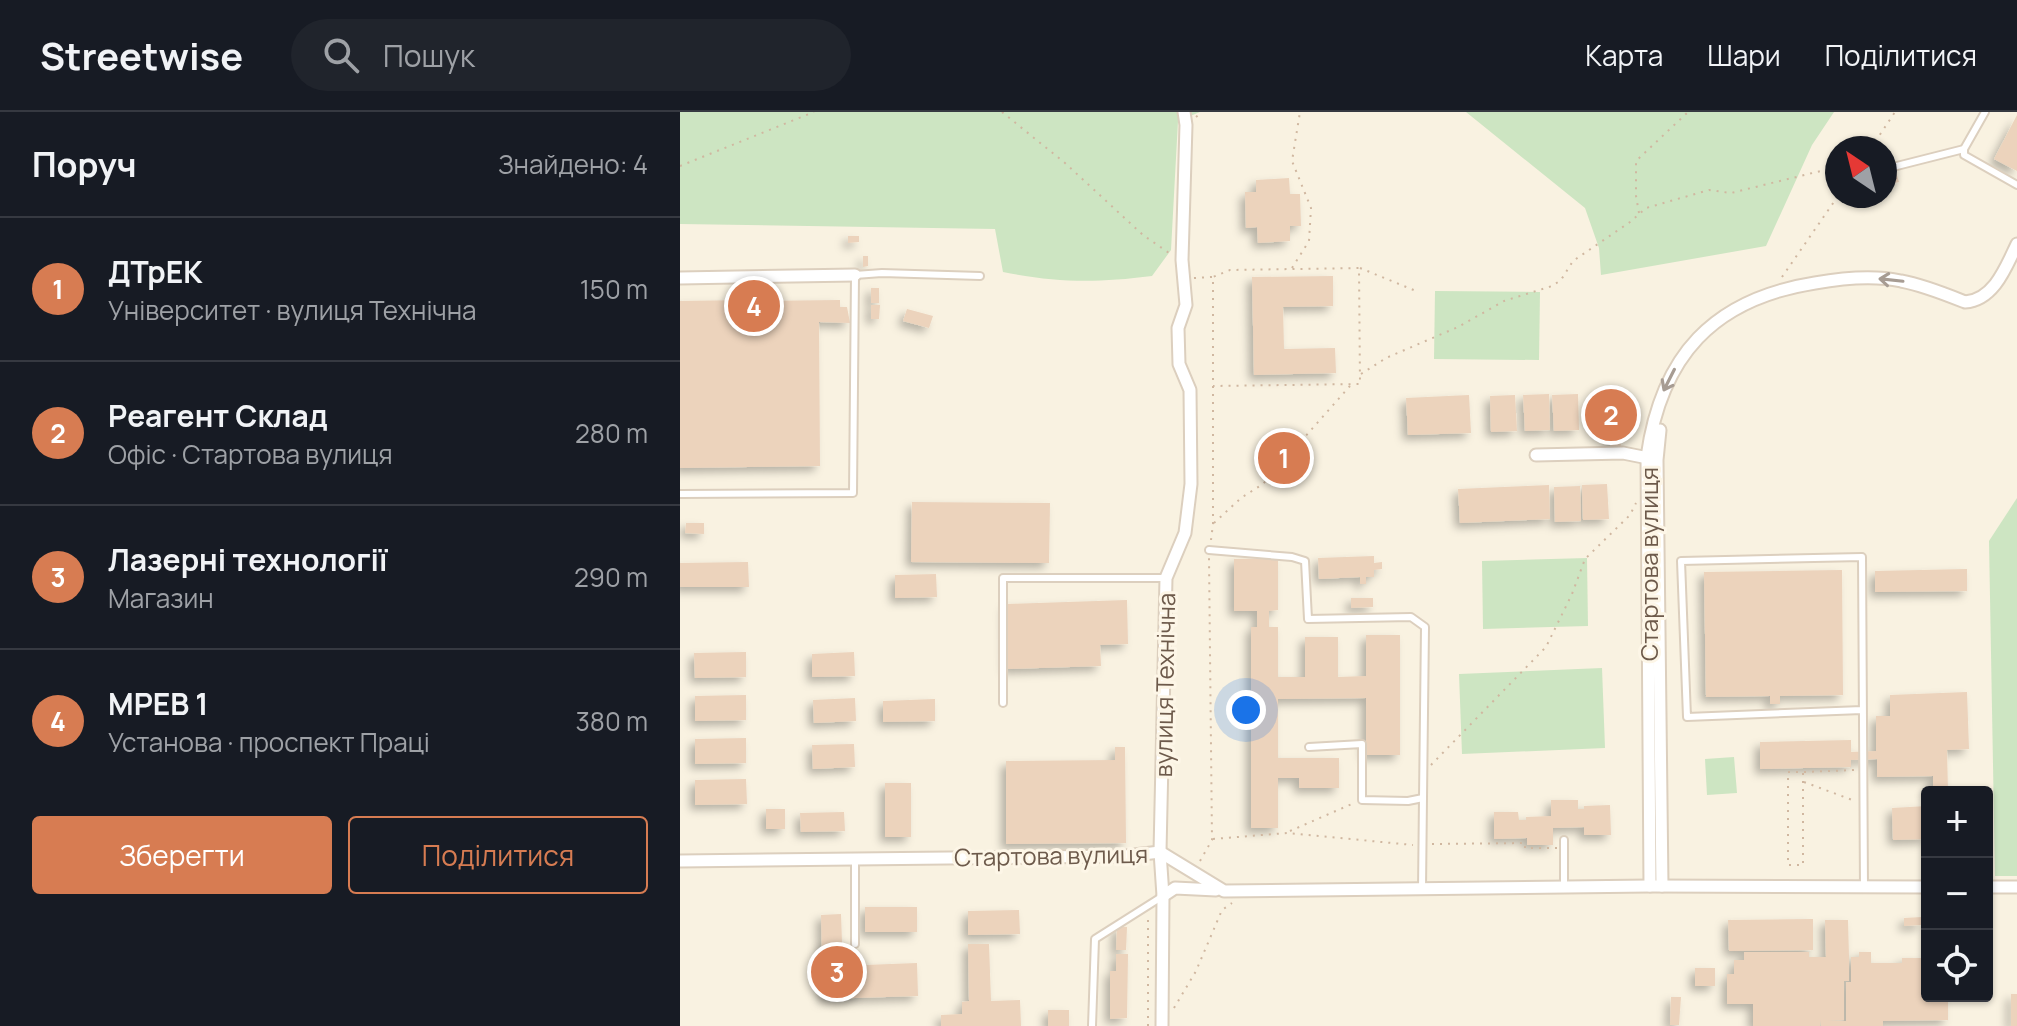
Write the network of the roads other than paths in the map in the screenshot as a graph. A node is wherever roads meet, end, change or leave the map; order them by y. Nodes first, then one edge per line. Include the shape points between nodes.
1 (1184, 112) edge
2 (1985, 112) edge
3 (1964, 149) junction
4 (1897, 166) edge
5 (2017, 185) edge
6 (2017, 244) edge
7 (855, 275) junction
8 (980, 276) dead end
9 (680, 278) edge
10 (1660, 430) dead end
11 (1536, 455) dead end
12 (1652, 459) junction
13 (680, 494) edge
14 (1209, 550) road end
15 (1166, 578) junction
16 (1003, 703) dead end
17 (1862, 710) junction
18 (1309, 747) dead end
19 (1423, 798) junction
20 (1564, 844) road end
21 (1160, 852) junction
22 (855, 859) junction
23 (680, 861) edge
24 (1656, 886) junction
25 (1921, 887) edge
26 (1993, 887) edge
27 (2017, 887) edge
28 (1564, 888) junction
29 (1864, 888) junction
30 (1422, 889) junction
31 (1224, 891) junction
32 (1163, 896) junction
33 (855, 944) dead end
34 (1092, 1026) edge
35 (1162, 1026) edge

1 - 15 street, вулиця Технічна via 1186,305 1178,328 1179,364 1190,390 1191,484 1185,533
2 - 3 lane
3 - 4 lane
3 - 5 lane via 1969,160
6 -> 12 street, Стартова вулиця via 1993,287 1976,301 1868,278 1801,285 1746,302 1697,338 1675,367 1655,410
7 - 8 lane
7 - 9 street
7 - 13 lane via 853,493
10 - 12 street, Стартова вулиця
11 - 12 street via 1623,453
12 - 24 street, Стартова вулиця
14 - 19 lane via 1305,561 1308,619 1411,617 1425,627
15 - 16 lane via 1003,578
15 - 21 street, вулиця Технічна
17 - 17 lane via 1862,557 1681,561 1687,717
17 - 29 lane
18 - 19 lane via 1362,744 1362,800
19 - 30 lane
20 - 28 lane
21 - 22 street, Стартова вулиця
21 - 31 street, Стартова вулиця
21 - 32 street, вулиця Технічна
22 - 23 street, Стартова вулиця
22 - 33 lane
24 - 28 street, Стартова вулиця
24 - 29 street, Стартова вулиця
25 - 29 street, Стартова вулиця
26 - 27 street
28 - 30 street, Стартова вулиця
30 - 31 street, Стартова вулиця
31 - 32 street via 1175,888
32 - 34 lane via 1095,939
32 - 35 street, вулиця Технічна

